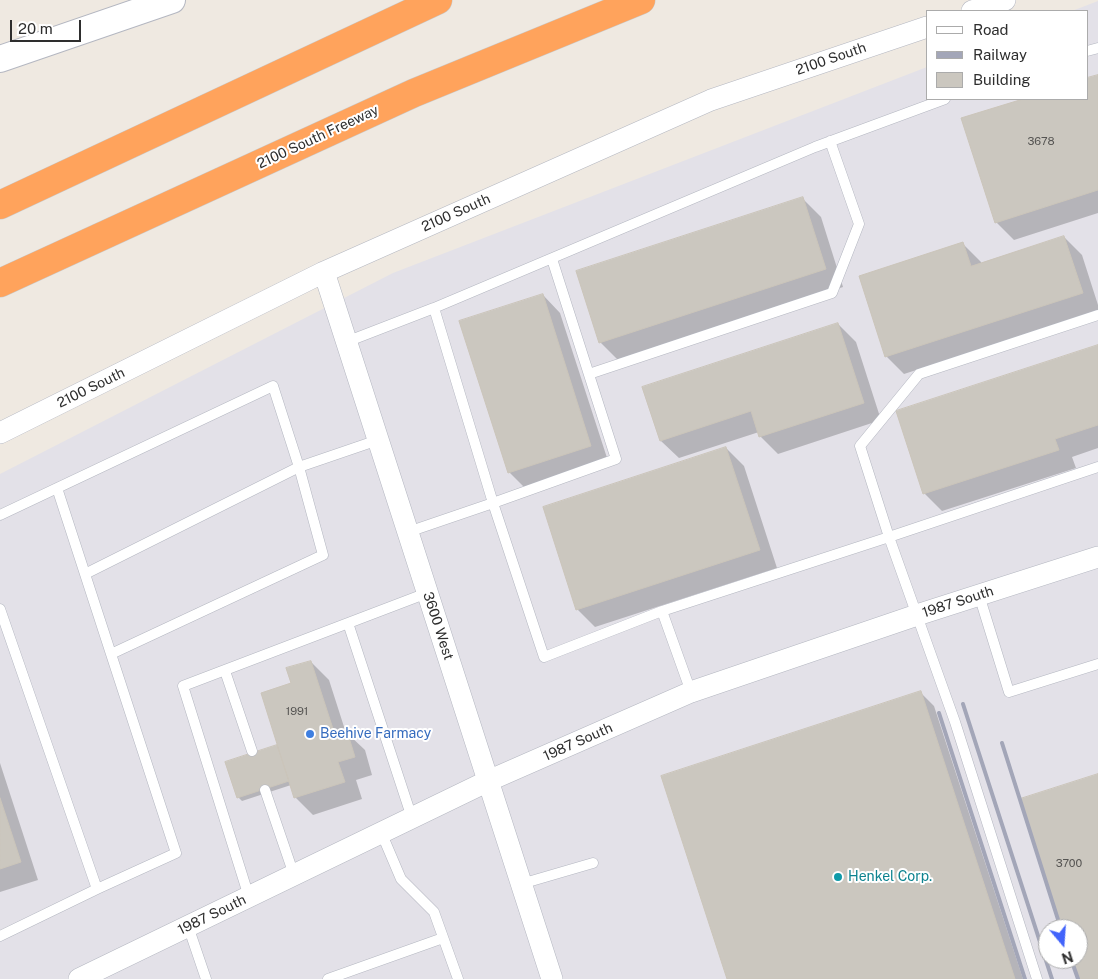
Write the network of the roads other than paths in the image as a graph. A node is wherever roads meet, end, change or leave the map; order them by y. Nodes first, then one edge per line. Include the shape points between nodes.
1 (172, 0) edge
2 (438, 0) edge
3 (641, 0) edge
4 (1005, 0) edge
5 (975, 10) edge
6 (926, 27) edge
7 (0, 59) edge
8 (942, 100) edge
9 (830, 141) junction
10 (0, 205) edge
11 (552, 259) junction
12 (324, 272) junction
13 (0, 283) edge
14 (434, 308) junction
15 (1098, 315) edge
16 (346, 342) junction
17 (589, 374) junction
18 (0, 433) edge
19 (378, 440) junction
20 (299, 467) junction
21 (1098, 467) edge
22 (57, 488) junction
23 (493, 503) junction
24 (0, 515) edge
25 (408, 532) junction
26 (888, 537) junction
27 (1098, 557) edge
28 (85, 574) junction
29 (427, 593) junction
30 (979, 595) junction
31 (0, 609) edge
32 (662, 611) junction
33 (916, 616) junction
34 (348, 623) junction
35 (111, 654) junction
36 (1098, 664) edge
37 (224, 671) junction
38 (690, 692) junction
39 (252, 751) dead end
40 (488, 782) junction
41 (265, 790) dead end
42 (412, 818) junction
43 (381, 832) junction
44 (593, 863) dead end
45 (294, 875) junction
46 (521, 884) junction
47 (96, 889) junction
48 (249, 897) junction
49 (188, 926) junction
50 (0, 936) edge
51 (443, 938) junction
52 (79, 979) edge
53 (206, 979) edge
54 (328, 979) edge
55 (458, 979) edge
56 (552, 979) edge
57 (1037, 979) edge

1 - 7 street
2 - 10 highway
3 - 13 highway, 2100 South Freeway via 414,93
4 - 5 street
6 - 12 street, 2100 South via 711,100
8 - 9 lane
9 - 11 lane
9 - 17 lane via 859,224 832,293
11 - 14 lane
11 - 17 lane
12 - 16 street, 3600 West
12 - 18 street, 2100 South
14 - 16 lane
14 - 23 lane
15 - 26 lane via 919,374 860,446
16 - 19 street, 3600 West
17 - 23 lane via 616,459
19 - 20 lane
19 - 25 street, 3600 West
20 - 22 lane via 273,386
20 - 28 lane
20 - 35 lane via 323,556
21 - 26 lane
22 - 24 lane
22 - 28 lane
23 - 25 lane
23 - 32 lane via 544,657
25 - 29 street, 3600 West
26 - 32 lane
26 - 33 lane
27 - 30 street, 1987 South
28 - 35 lane
29 - 34 lane
29 - 40 street, 3600 West
30 - 33 street, 1987 South
30 - 36 lane via 1009,692
31 - 47 lane
32 - 38 lane
33 - 38 street, 1987 South
33 - 57 lane via 955,722
34 - 37 lane
34 - 42 lane
35 - 47 lane via 176,853
37 - 39 lane
37 - 48 lane via 183,686
38 - 40 street, 1987 South
40 - 42 street, 1987 South
40 - 46 street, 3600 West
41 - 45 lane
42 - 43 street, 1987 South
43 - 45 street, 1987 South
43 - 51 lane via 401,879 434,912
44 - 46 lane
45 - 48 street, 1987 South
46 - 56 street, 3600 West
47 - 50 lane
48 - 49 street, 1987 South
49 - 52 street, 1987 South
49 - 53 lane
51 - 54 lane
51 - 55 lane

